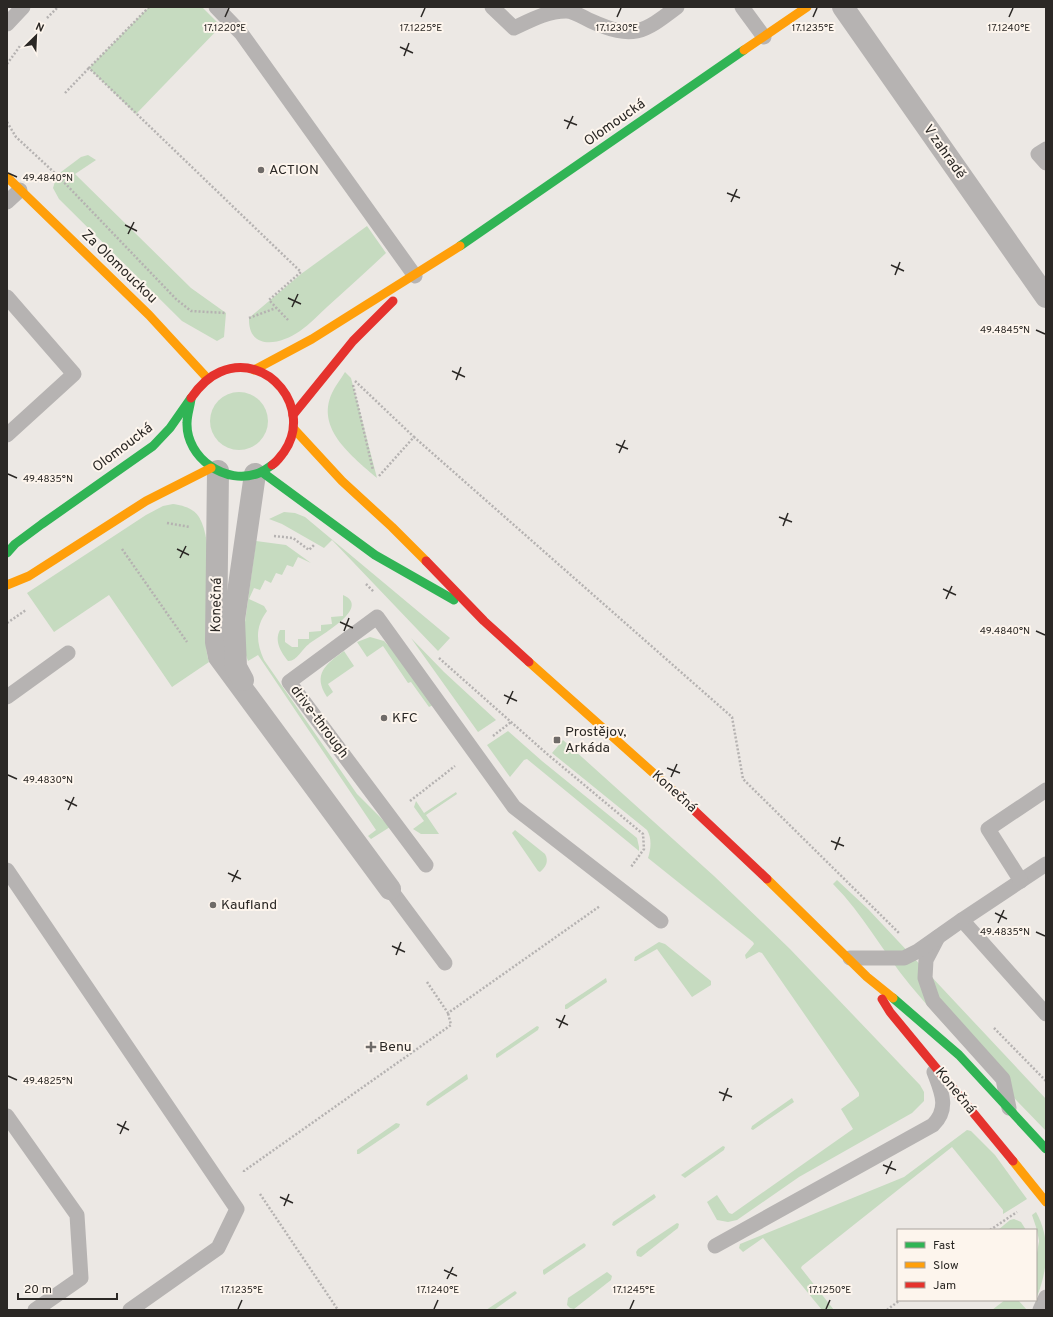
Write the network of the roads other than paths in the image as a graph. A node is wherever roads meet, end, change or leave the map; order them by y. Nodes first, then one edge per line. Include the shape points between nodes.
1 (23, 7) edge
2 (216, 7) edge
3 (492, 7) edge
4 (677, 7) edge
5 (742, 7) edge
6 (807, 7) edge
7 (843, 7) edge
8 (7, 24) edge
9 (764, 37) junction
10 (1046, 149) edge
11 (1046, 163) edge
12 (7, 177) edge
13 (20, 190) junction
14 (7, 202) edge
15 (438, 262) junction
16 (415, 276) junction
17 (7, 297) edge
18 (1046, 297) edge
19 (254, 370) junction
20 (208, 379) junction
21 (191, 399) junction
22 (294, 415) junction
23 (294, 429) junction
24 (7, 435) edge
25 (215, 470) junction
26 (259, 473) junction
27 (7, 553) edge
28 (7, 585) edge
29 (476, 613) junction
30 (68, 653) dead end
31 (7, 697) edge
32 (268, 722) junction
33 (1046, 790) edge
34 (1046, 864) edge
35 (426, 865) dead end
36 (7, 870) edge
37 (1021, 881) junction
38 (390, 889) joint
39 (962, 920) junction
40 (661, 921) dead end
41 (938, 937) junction
42 (850, 958) junction
43 (445, 963) dead end
44 (867, 977) junction
45 (1046, 1014) edge
46 (931, 1061) junction
47 (1009, 1108) junction
48 (7, 1116) edge
49 (1046, 1149) edge
50 (1046, 1202) edge
51 (715, 1246) dead end
52 (1046, 1297) edge
53 (35, 1310) edge
54 (130, 1310) edge
55 (1040, 1310) edge

1 - 8 lane
2 - 16 lane via 241,33
3 - 4 lane via 514,28 549,12 568,11 612,30 633,32 652,26
5 - 9 lane
6 - 9 main road, Olomoucká
7 - 18 street, V zahradě
9 - 15 main road, Olomoucká
10 - 11 lane via 1038,154
12 - 13 main road, Za Olomouckou
13 - 14 lane
13 - 20 main road, Za Olomouckou via 149,315
15 - 16 main road, Olomoucká
15 - 22 main road, Olomoucká via 372,319
16 - 19 main road, Olomoucká via 312,339
17 - 24 lane via 74,374
19 - 20 main road, Olomoucká via 230,369
19 - 22 main road, Olomoucká via 266,375 284,391
20 - 21 main road, Olomoucká via 196,390
21 - 25 main road, Olomoucká via 186,421 190,443 202,461
21 - 27 main road, Olomoucká via 168,431 153,446 53,516
22 - 23 main road, Olomoucká
23 - 26 main road, Olomoucká via 291,442 284,454
23 - 29 main road, Konečná via 342,481 392,527
25 - 26 main road via 236,476
25 - 28 main road via 146,501 29,576
25 - 32 street, Konečná via 218,530 216,642 219,657
26 - 29 main road, Konečná via 375,555
26 - 32 street, Konečná via 242,558 234,620 236,667
29 - 42 main road, Konečná via 696,812
30 - 31 lane
32 - 38 street, Konečná
33 - 37 lane via 988,829
34 - 37 lane
35 - 40 lane, drive-through via 289,682 376,616 514,807
36 - 54 lane via 237,1209 218,1248
37 - 39 lane
38 - 43 lane
39 - 41 lane
39 - 45 lane
41 - 42 lane via 904,958
41 - 47 lane via 926,960 925,978 934,1001 1003,1079
42 - 44 main road, Konečná
44 - 46 main road, Konečná via 890,1012
44 - 47 main road, Konečná via 959,1055
46 - 50 main road, Konečná
46 - 51 lane via 943,1106 941,1117 933,1125
47 - 49 main road, Konečná
48 - 53 lane via 77,1215 81,1278
52 - 55 lane

